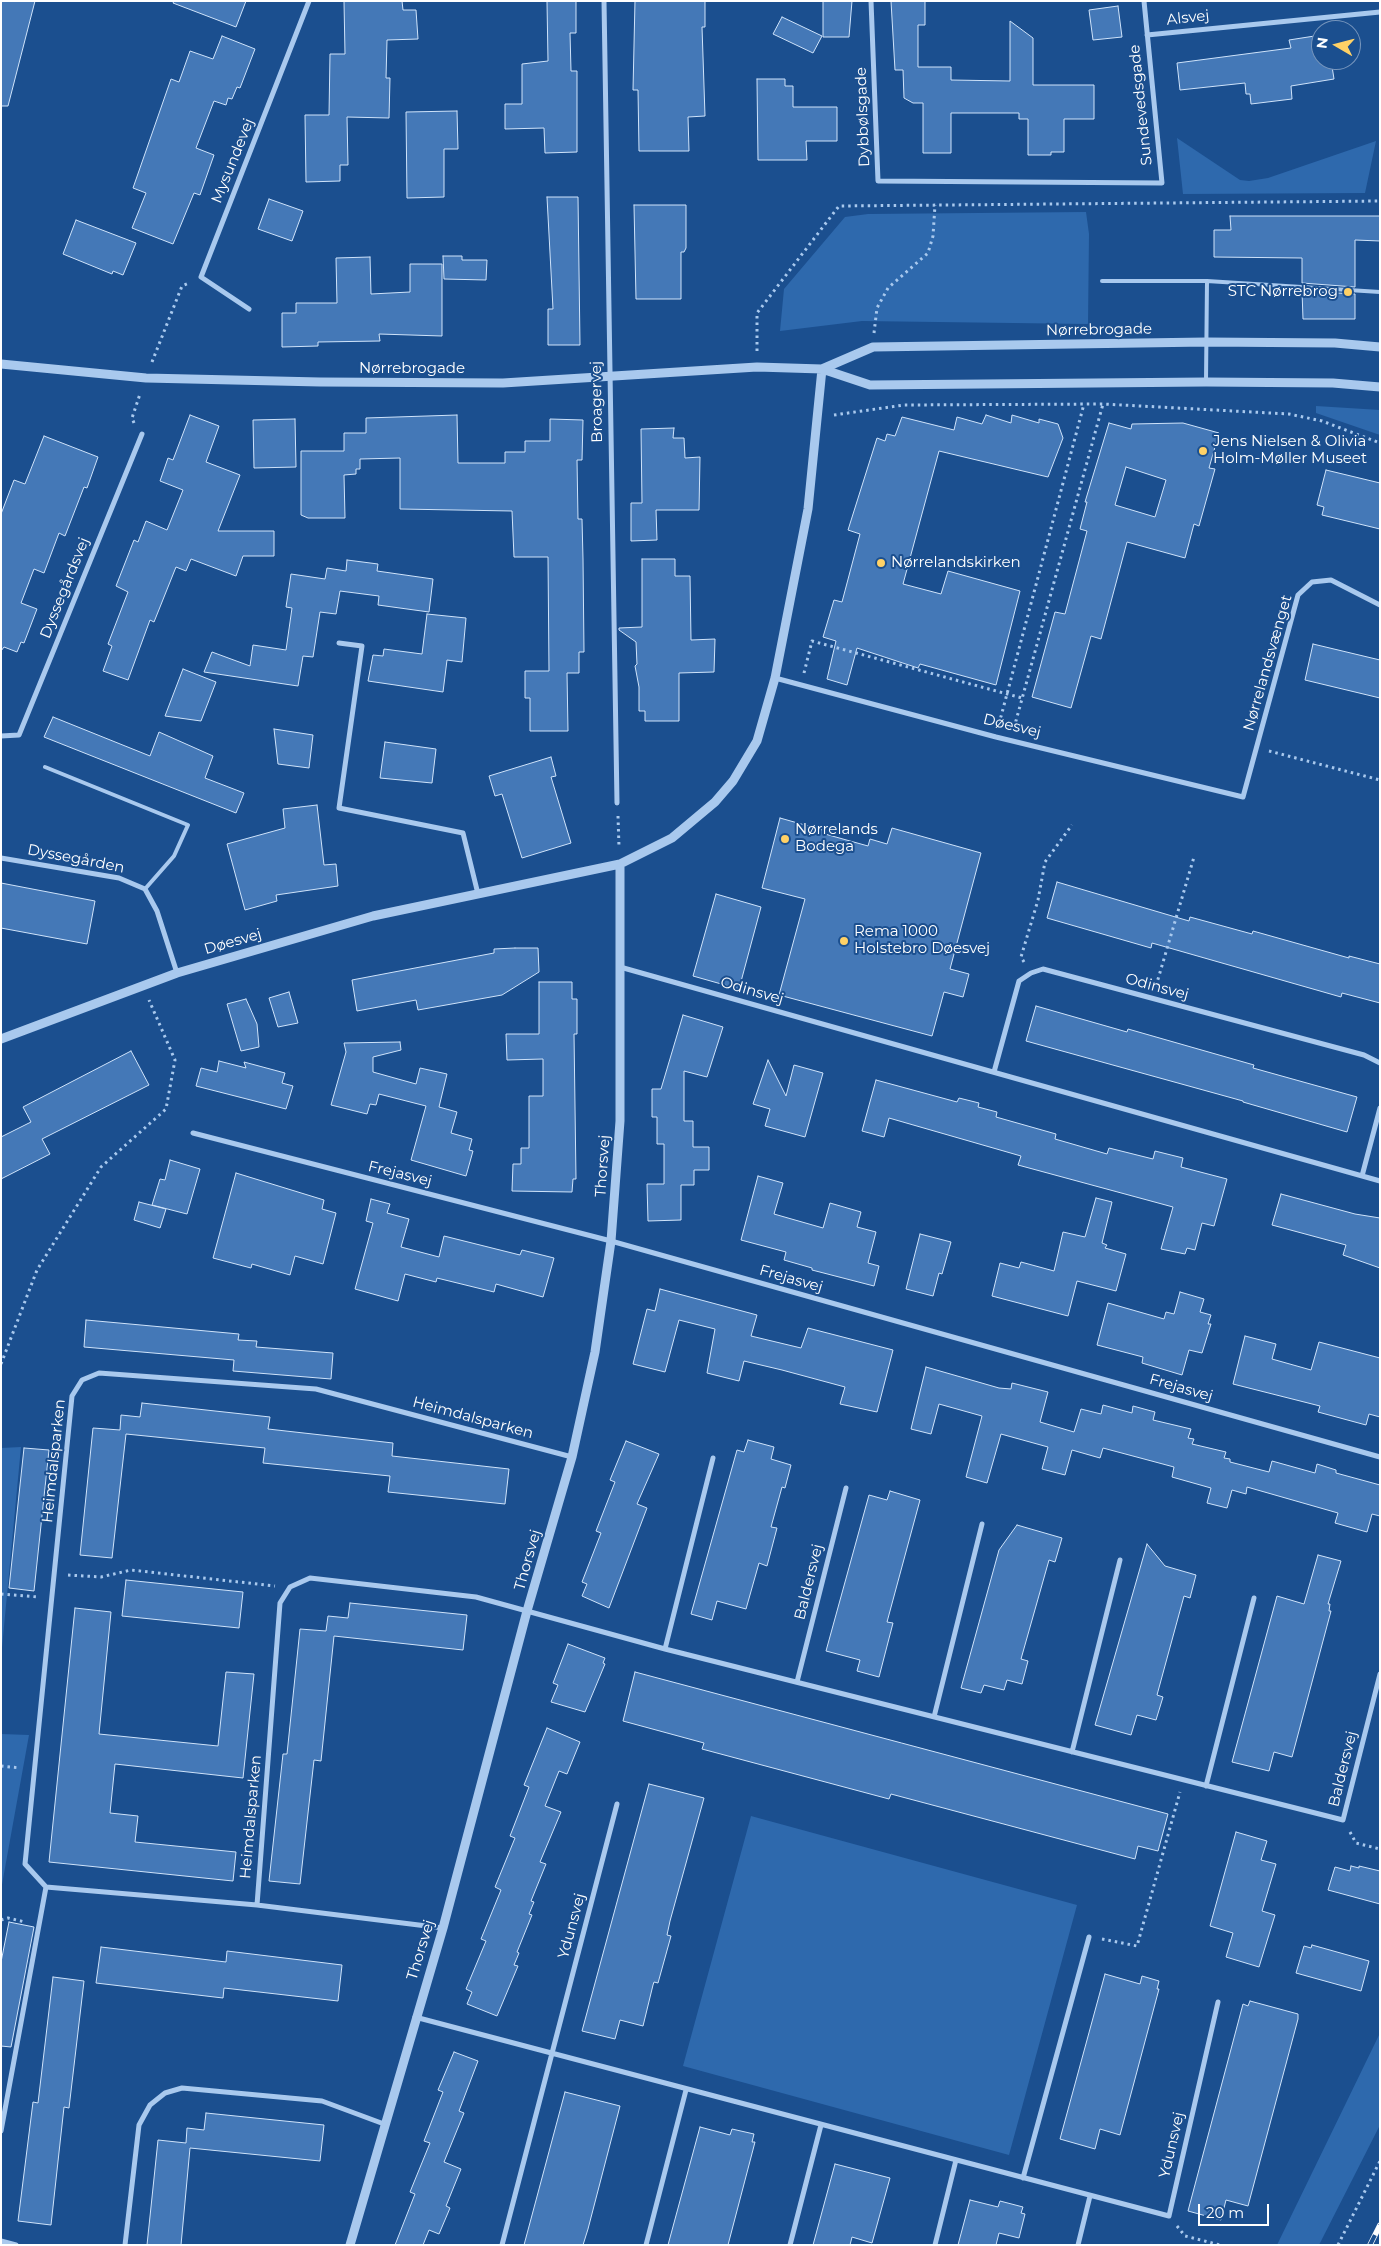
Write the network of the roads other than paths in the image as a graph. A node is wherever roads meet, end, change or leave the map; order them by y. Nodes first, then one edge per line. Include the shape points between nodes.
1 (309, 1) edge
2 (604, 1) edge
3 (871, 1) edge
4 (1144, 1) edge
5 (1380, 12) edge
6 (1147, 35) junction
7 (1018, 183) joint
8 (1102, 280) dead end
9 (1207, 282) junction
10 (1380, 292) edge
11 (249, 309) dead end
12 (1206, 342) junction
13 (1380, 347) edge
14 (1, 364) edge
15 (822, 369) junction
16 (610, 376) junction
17 (1206, 382) junction
18 (1380, 387) edge
19 (142, 434) dead end
20 (1380, 605) edge
21 (339, 642) dead end
22 (775, 678) junction
23 (1, 736) edge
24 (46, 767) dead end
25 (1243, 797) joint
26 (617, 803) road end
27 (1, 858) edge
28 (620, 864) junction
29 (145, 890) junction
30 (478, 894) junction
31 (620, 967) junction
32 (177, 973) junction
33 (1, 1040) edge
34 (1380, 1063) edge
35 (994, 1072) junction
36 (1380, 1108) edge
37 (193, 1133) dead end
38 (1362, 1176) junction
39 (1380, 1181) edge
40 (611, 1241) junction
41 (572, 1457) junction
42 (1380, 1457) edge
43 (713, 1458) dead end
44 (846, 1488) dead end
45 (982, 1524) dead end
46 (1120, 1560) dead end
47 (1254, 1598) dead end
48 (527, 1611) junction
49 (665, 1649) junction
50 (1380, 1674) edge
51 (797, 1682) junction
52 (934, 1717) junction
53 (1072, 1752) junction
54 (1206, 1786) junction
55 (617, 1804) dead end
56 (46, 1887) junction
57 (256, 1904) junction
58 (443, 1928) junction
59 (1089, 1937) road end
60 (1218, 2002) dead end
61 (415, 2017) junction
62 (552, 2054) junction
63 (686, 2090) junction
64 (384, 2124) junction
65 (821, 2125) junction
66 (1, 2131) edge
67 (956, 2160) junction
68 (1023, 2178) junction
69 (1090, 2196) junction
70 (1, 2241) edge
71 (16, 2245) edge
72 (125, 2245) edge
73 (350, 2245) edge
74 (502, 2245) edge
75 (646, 2245) edge
76 (790, 2245) edge
77 (935, 2245) edge
78 (1078, 2245) edge

1 - 11 street, Mysundevej via 201,277
2 - 16 street, Broagervej
3 - 7 street, Dybbølsgade via 878,181
4 - 6 street, Sundevedsgade
5 - 6 street, Alsvej
6 - 7 street, Sundevedsgade via 1162,183
8 - 9 lane
9 - 10 lane
9 - 12 lane
12 - 13 street, Nørrebrogade via 1335,343
12 - 15 street, Nørrebrogade via 873,346
12 - 17 lane
14 - 16 street, Nørrebrogade via 146,378 320,382 503,383
15 - 16 street, Nørrebrogade via 757,367
15 - 17 street, Nørrebrogade via 870,385
15 - 22 street, Døesvej via 808,509
16 - 26 street, Broagervej
17 - 18 street, Nørrebrogade via 1333,383
19 - 23 street, Dyssegårdsvej via 19,735
20 - 25 street, Nørrelandsvænget via 1331,580 1312,582 1298,595
21 - 30 street via 362,646 339,808 463,832
22 - 25 street, Døesvej via 1011,741
22 - 28 street, Døesvej via 757,741 733,781 715,802 672,838
24 - 29 lane via 188,825 174,856
27 - 29 street, Dyssegården via 119,878
28 - 30 street, Døesvej
28 - 31 street, Thorsvej
29 - 32 street via 157,911
30 - 32 street, Døesvej via 373,916
31 - 35 street, Odinsvej
31 - 40 street, Thorsvej via 620,1121
32 - 33 street, Døesvej
34 - 35 street, Odinsvej via 1364,1055 1044,969 1019,981
35 - 38 street, Odinsvej
36 - 38 street
37 - 40 street, Frejasvej
38 - 39 street, Odinsvej
40 - 41 street, Thorsvej via 595,1352
40 - 42 street, Frejasvej
41 - 48 street, Thorsvej
41 - 56 street, Heimdalsparken via 316,1389 98,1374 82,1380 72,1396 26,1864
43 - 49 street
44 - 51 street, Baldersvej
45 - 52 street
46 - 53 street
47 - 54 street
48 - 49 street, Baldersvej
48 - 57 street, Heimdalsparken via 476,1597 310,1578 290,1587 280,1603
48 - 58 street, Thorsvej
49 - 51 street, Baldersvej
50 - 54 street, Baldersvej via 1343,1820
51 - 52 street, Baldersvej
52 - 53 street, Baldersvej
53 - 54 street, Baldersvej
55 - 62 street, Ydunsvej
56 - 57 street
56 - 66 street
57 - 58 street
58 - 61 street, Thorsvej
59 - 68 street
60 - 69 street, Ydunsvej via 1169,2216
61 - 62 street
61 - 64 street, Thorsvej
62 - 63 street
62 - 74 street, Ydunsvej
63 - 65 street
63 - 75 street
64 - 72 street via 322,2102 182,2088 166,2093 150,2105 139,2125
64 - 73 street, Thorsvej
65 - 67 street
65 - 76 street
67 - 68 street
67 - 77 street
68 - 69 street
69 - 78 street
70 - 71 street

